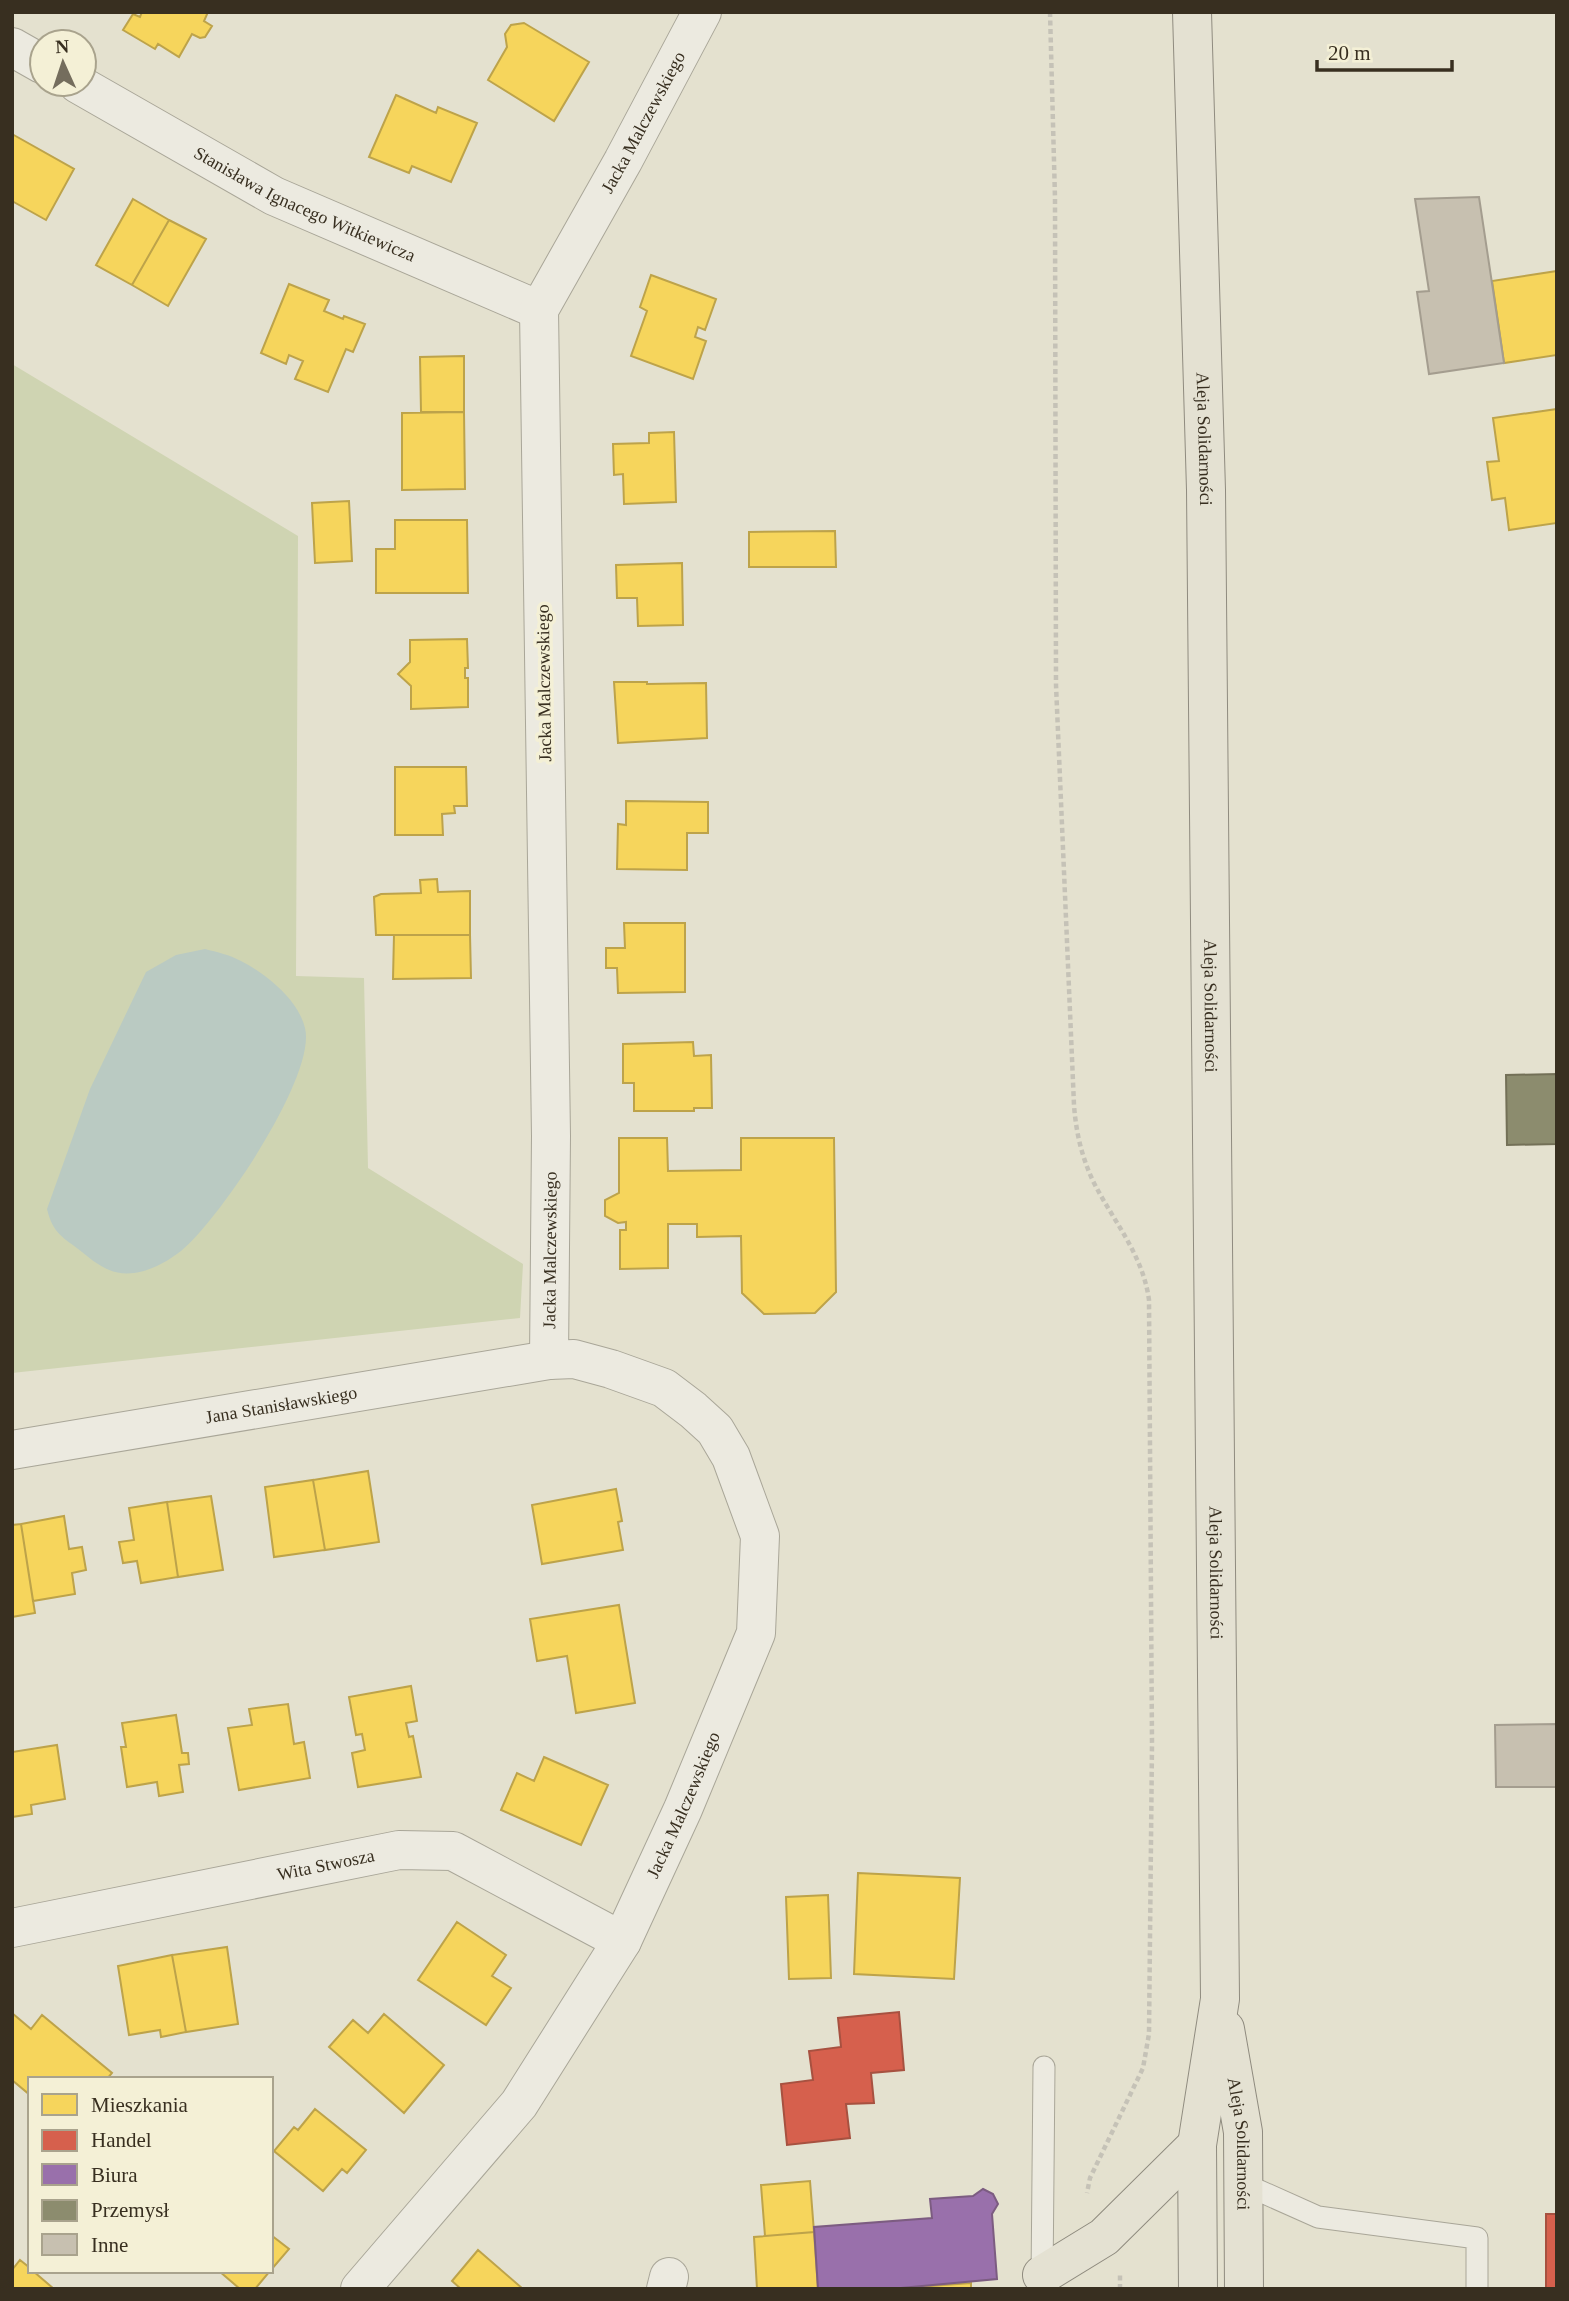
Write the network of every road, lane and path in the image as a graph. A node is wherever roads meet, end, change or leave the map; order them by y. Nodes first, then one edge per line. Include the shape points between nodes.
1 (702, 12) edge
2 (1050, 12) edge
3 (1192, 12) edge
4 (12, 47) edge
5 (28, 56) edge
6 (98, 95) edge
7 (539, 310) junction
8 (549, 1360) junction
9 (12, 1450) edge
10 (12, 1928) edge
11 (622, 1941) junction
12 (1220, 1999) junction
13 (1044, 2067) dead end
14 (1197, 2145) junction
15 (1244, 2184) junction
16 (1104, 2237) junction
17 (1042, 2282) edge
18 (360, 2289) edge
19 (1120, 2289) edge
20 (1198, 2289) edge
21 (1244, 2289) edge
22 (1477, 2289) edge

1 - 7 street, Jacka Malczewskiego
2 - 16 path via 1056,685 1074,1105 1084,1159 1143,1271 1149,1300 1150,2012 1143,2068 1086,2195 1091,2222
3 - 12 main road, Aleja Solidarności via 1206,489
4 - 5 street
6 - 7 street, Stanisława Ignacego Witkiewicza via 274,196
7 - 8 street, Jacka Malczewskiego via 551,1136
8 - 9 street, Jana Stanisławskiego
8 - 11 street, Jacka Malczewskiego via 574,1359 611,1369 664,1388 693,1410 715,1430 732,1457 760,1536 756,1633
10 - 11 street, Wita Stwosza via 399,1850 453,1851
11 - 18 street, Jacka Malczewskiego via 519,2104
12 - 14 main road, Aleja Solidarności
12 - 15 main road, Aleja Solidarności via 1243,2132
13 - 17 lane
14 - 16 main road
14 - 20 main road, Aleja Solidarności
15 - 21 main road, Aleja Solidarności
15 - 22 lane via 1318,2217 1476,2238
16 - 17 main road
16 - 19 path via 1120,2260

